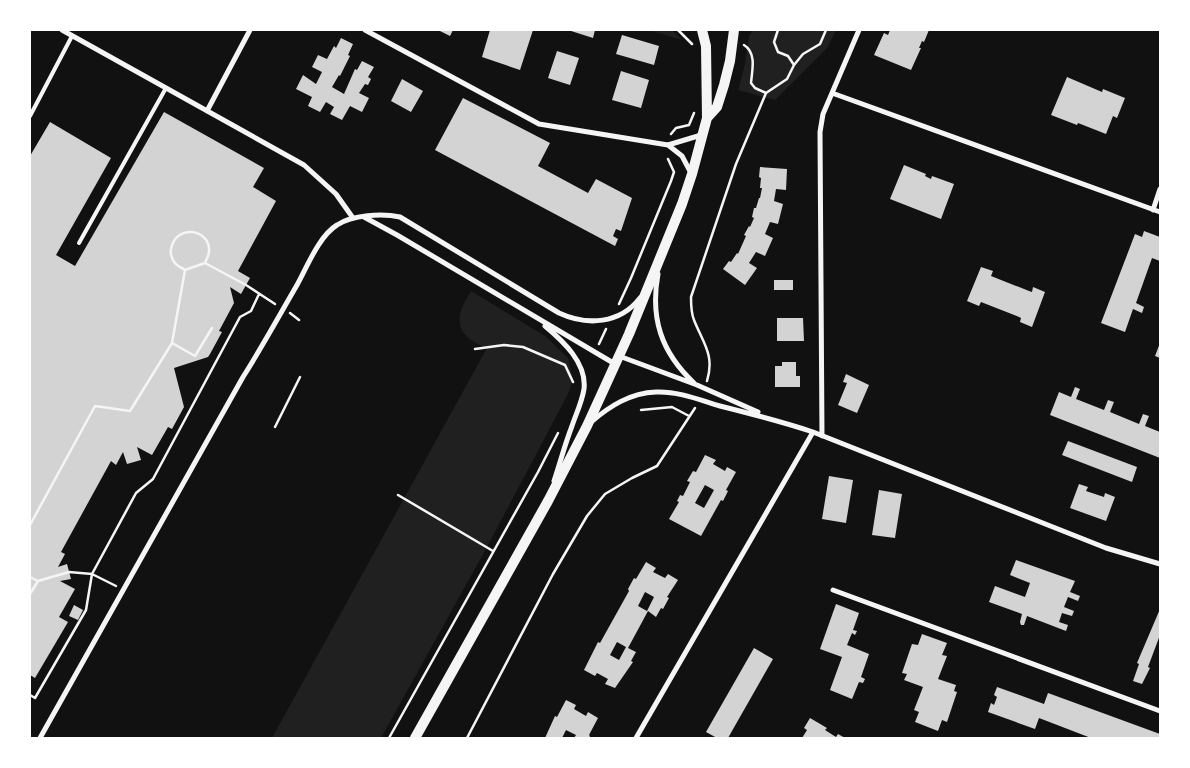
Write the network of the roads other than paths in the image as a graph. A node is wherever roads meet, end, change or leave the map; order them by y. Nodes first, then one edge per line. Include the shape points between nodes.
1 (62, 30) edge
2 (250, 30) edge
3 (365, 30) edge
4 (702, 30) edge
5 (734, 30) edge
6 (859, 30) edge
7 (72, 36) junction
8 (166, 88) junction
9 (832, 93) junction
10 (207, 111) junction
11 (30, 116) edge
12 (706, 118) junction
13 (702, 133) junction
14 (668, 145) junction
15 (692, 174) junction
16 (1160, 189) edge
17 (1153, 210) junction
18 (1160, 212) edge
19 (363, 217) junction
20 (353, 218) junction
21 (79, 244) dead end
22 (661, 255) junction
23 (648, 287) junction
24 (538, 318) junction
25 (617, 360) junction
26 (697, 385) junction
27 (771, 418) junction
28 (587, 426) junction
29 (813, 432) junction
30 (822, 436) junction
31 (548, 501) junction
32 (1160, 564) edge
33 (833, 590) dead end
34 (1160, 711) edge
35 (40, 738) edge
36 (415, 738) edge
37 (636, 738) edge

1 - 7 street
2 - 10 street
3 - 14 street via 539,124
4 - 12 main road via 706,46
5 - 12 main road via 722,92 717,107
6 - 9 street
7 - 8 street
7 - 11 lane
8 - 10 street
8 - 21 lane
9 - 17 street
9 - 30 street via 820,132
10 - 20 street via 304,166 336,194
12 - 13 main road
13 - 14 street
13 - 15 main road
14 - 15 street via 682,156
15 - 22 main road
16 - 17 street
17 - 18 street
19 - 20 street
19 - 23 street via 400,216 570,318 586,322 611,319 630,308
19 - 24 street
20 - 35 street via 338,224 324,238
22 - 23 main road
22 - 26 street via 655,299 658,327 672,358
23 - 25 main road
24 - 25 street via 595,353
24 - 31 street via 568,348 584,379 580,406
25 - 26 street
25 - 28 main road
26 - 27 street
27 - 28 street via 656,392 620,401
27 - 29 street
28 - 31 main road
29 - 30 street
29 - 37 street
30 - 32 street via 1106,548
31 - 36 main road
33 - 34 street

